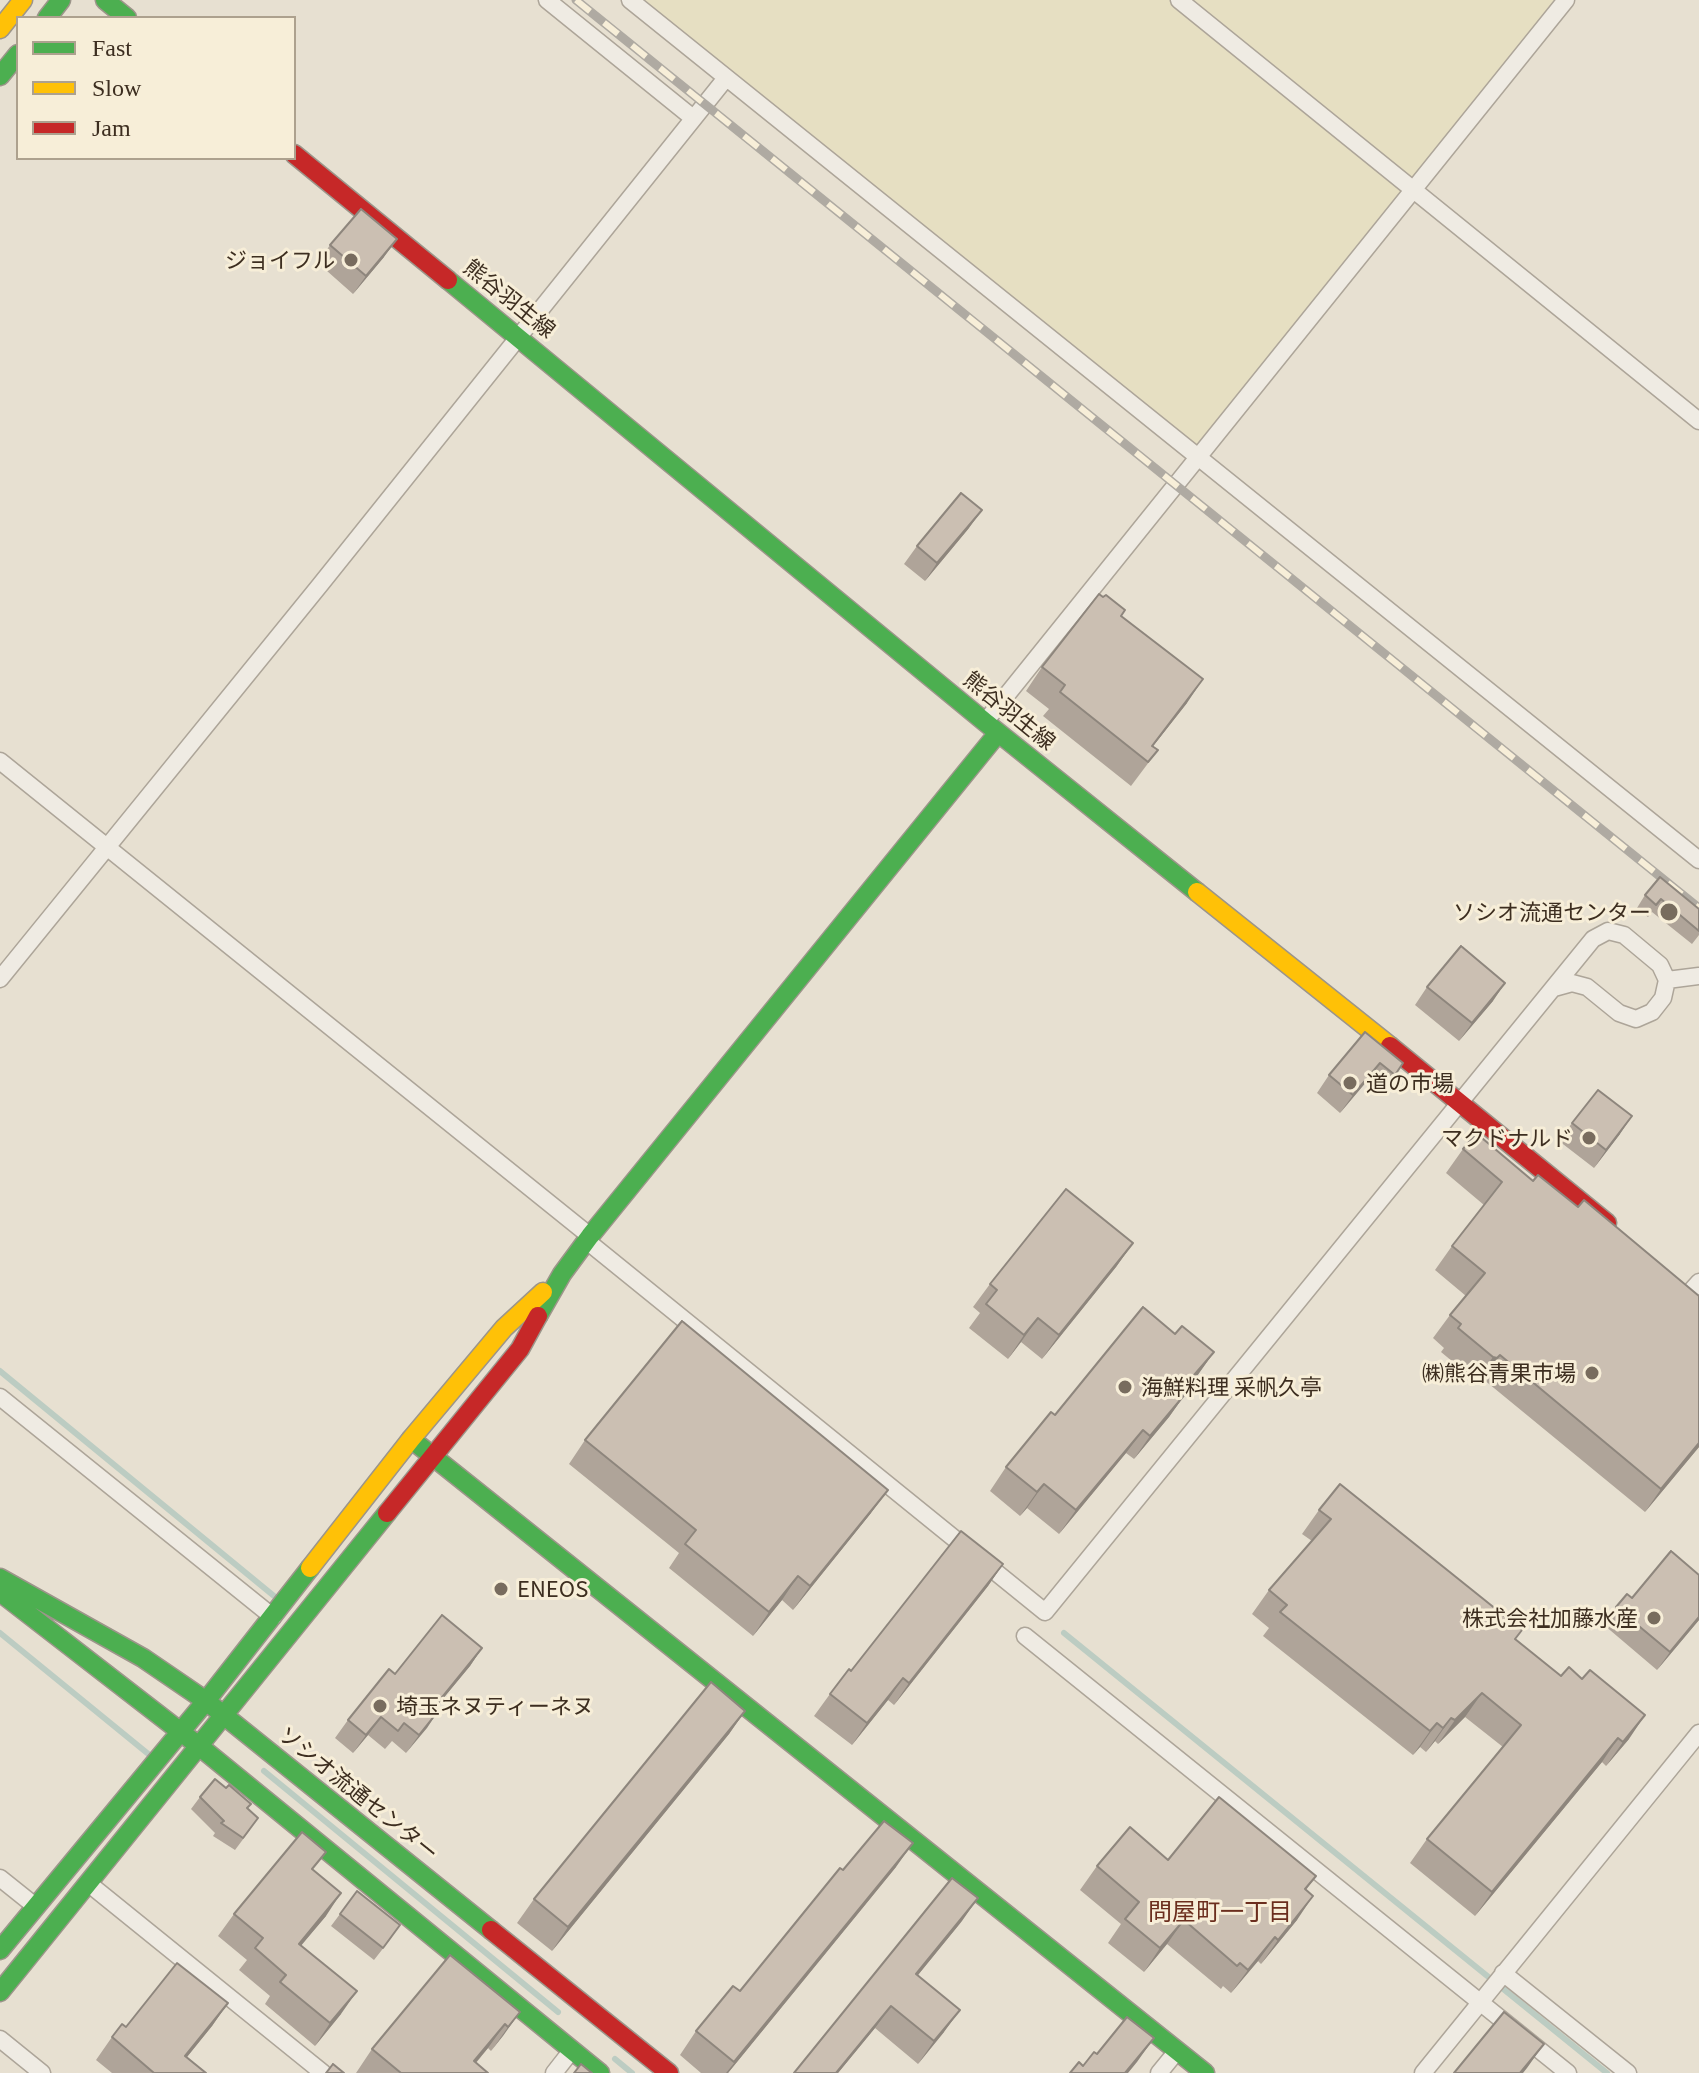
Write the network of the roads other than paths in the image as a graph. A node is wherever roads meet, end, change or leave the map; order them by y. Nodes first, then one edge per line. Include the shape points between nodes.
1 (23, 0) edge
2 (61, 0) edge
3 (105, 0) edge
4 (547, 0) edge
5 (630, 0) edge
6 (1179, 0) edge
7 (1566, 0) edge
8 (49, 16) edge
9 (125, 16) edge
10 (0, 29) edge
11 (16, 56) edge
12 (0, 76) edge
13 (726, 78) junction
14 (693, 118) junction
15 (296, 156) edge
16 (1414, 190) junction
17 (518, 335) junction
18 (1699, 421) edge
19 (1197, 457) junction
20 (992, 728) junction
21 (0, 761) edge
22 (106, 847) junction
23 (1699, 860) edge
24 (1699, 976) edge
25 (0, 979) edge
26 (1667, 980) junction
27 (1554, 988) junction
28 (1461, 1103) junction
29 (1618, 1232) edge
30 (588, 1239) junction
31 (562, 1274) junction
32 (0, 1397) edge
33 (411, 1439) junction
34 (432, 1455) junction
35 (0, 1578) edge
36 (0, 1592) edge
37 (273, 1617) junction
38 (1025, 1636) dead end
39 (206, 1701) junction
40 (224, 1716) junction
41 (179, 1733) junction
42 (1699, 1733) edge
43 (199, 1746) junction
44 (0, 1878) edge
45 (88, 1883) junction
46 (35, 1906) junction
47 (0, 1950) edge
48 (1503, 1973) junction
49 (0, 1992) edge
50 (1480, 2001) junction
51 (0, 2039) edge
52 (572, 2050) junction
53 (1177, 2051) junction
54 (42, 2073) edge
55 (323, 2073) edge
56 (554, 2073) edge
57 (600, 2073) edge
58 (669, 2073) edge
59 (1159, 2073) edge
60 (1205, 2073) edge
61 (1423, 2073) edge
62 (1568, 2073) edge
63 (1628, 2073) edge

1 - 10 street
2 - 8 street
3 - 9 street
4 - 14 street
5 - 13 street
6 - 16 street
7 - 16 street
11 - 12 street
13 - 14 street
13 - 19 street
14 - 17 street
15 - 17 street, 熊谷羽生線
16 - 18 street
16 - 19 street
17 - 20 street, 熊谷羽生線
17 - 22 street
19 - 20 street
19 - 23 street
20 - 28 street, 熊谷羽生線
20 - 30 street
21 - 22 street
22 - 25 street
22 - 30 street
24 - 26 street
26 - 27 street via 1663,998 1652,1012 1636,1019 1619,1013 1587,987 1572,983
26 - 27 street via 1660,965 1624,935 1608,931 1593,939
27 - 28 street
28 - 29 street, 熊谷羽生線
28 - 30 street via 1045,1612
30 - 31 street
31 - 33 street via 504,1328
31 - 34 street via 520,1349
32 - 37 street
33 - 34 street
33 - 37 street
34 - 40 street
34 - 53 street
35 - 39 street, ソシオ流通センター via 143,1658
36 - 41 street
37 - 39 street
38 - 50 street
39 - 40 street, ソシオ流通センター
39 - 41 street
40 - 43 street
40 - 58 street, ソシオ流通センター
41 - 43 street
41 - 46 street
42 - 48 street
43 - 45 street
43 - 52 street
44 - 46 street
45 - 49 street
45 - 55 street
46 - 47 street
48 - 50 street
48 - 63 street
50 - 61 street
50 - 62 street
51 - 54 street
52 - 56 street
52 - 57 street
53 - 59 street
53 - 60 street

